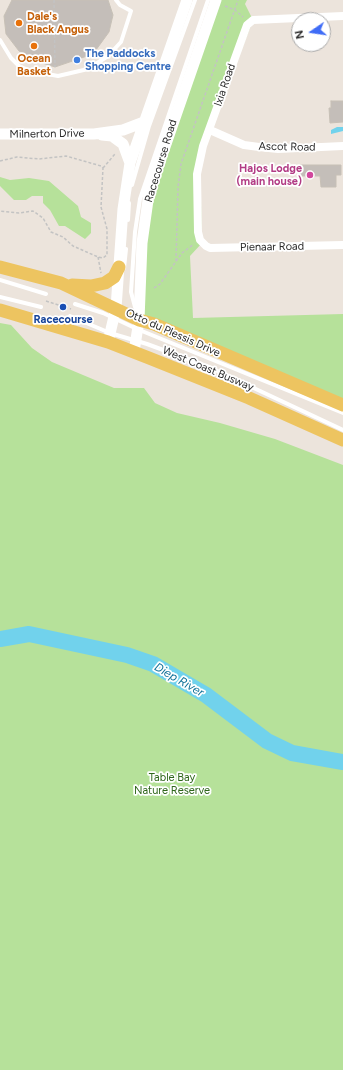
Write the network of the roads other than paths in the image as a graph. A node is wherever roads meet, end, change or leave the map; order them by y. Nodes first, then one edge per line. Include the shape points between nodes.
1 (116, 0) edge
2 (208, 0) edge
3 (216, 0) edge
4 (188, 1) edge
5 (343, 16) edge
6 (0, 40) edge
7 (144, 122) junction
8 (210, 130) junction
9 (0, 134) edge
10 (94, 134) junction
11 (343, 146) edge
12 (130, 163) junction
13 (201, 242) joint
14 (343, 245) edge
15 (0, 267) edge
16 (119, 267) junction
17 (0, 280) edge
18 (61, 283) junction
19 (46, 294) dead end
20 (0, 297) edge
21 (74, 304) dead end
22 (41, 307) dead end
23 (0, 310) edge
24 (115, 313) junction
25 (70, 316) dead end
26 (136, 335) junction
27 (110, 338) junction
28 (343, 405) edge
29 (343, 413) edge
30 (343, 430) edge
31 (343, 440) edge

1 - 6 lane via 131,11 120,42 108,56 88,69 58,76 31,71 20,67
2 - 26 lane via 140,199 131,292
3 - 26 main road, Racecourse Road via 149,193 142,243
4 - 7 main road
4 - 24 lane via 132,182 123,278
5 - 8 street, Ixia Road via 249,22 244,29
7 - 10 main road, Milnerton Drive via 123,130
7 - 12 main road
8 - 11 street, Ascot Road via 244,145 259,147 278,149
8 - 13 street, Ixia Road via 203,146 197,174
9 - 10 main road, Milnerton Drive
10 - 12 main road, Milnerton Drive via 117,139 127,152
12 - 16 main road via 123,209
13 - 14 street, Pienaar Road via 210,248
15 - 18 main road, Otto du Plessis Drive
16 - 18 main road via 110,280 102,284 80,286
16 - 24 main road
17 - 19 lane
18 - 24 main road, Otto du Plessis Drive
20 - 22 lane
21 - 24 lane
23 - 27 main road, Otto du Plessis Drive
24 - 26 main road, Otto du Plessis Drive
24 - 27 main road
25 - 27 lane
26 - 27 main road, Otto du Plessis Drive
26 - 28 main road, Otto du Plessis Drive via 154,324
26 - 29 lane, West Coast Busway
26 - 30 lane, West Coast Busway
26 - 31 main road, Otto du Plessis Drive via 249,398

